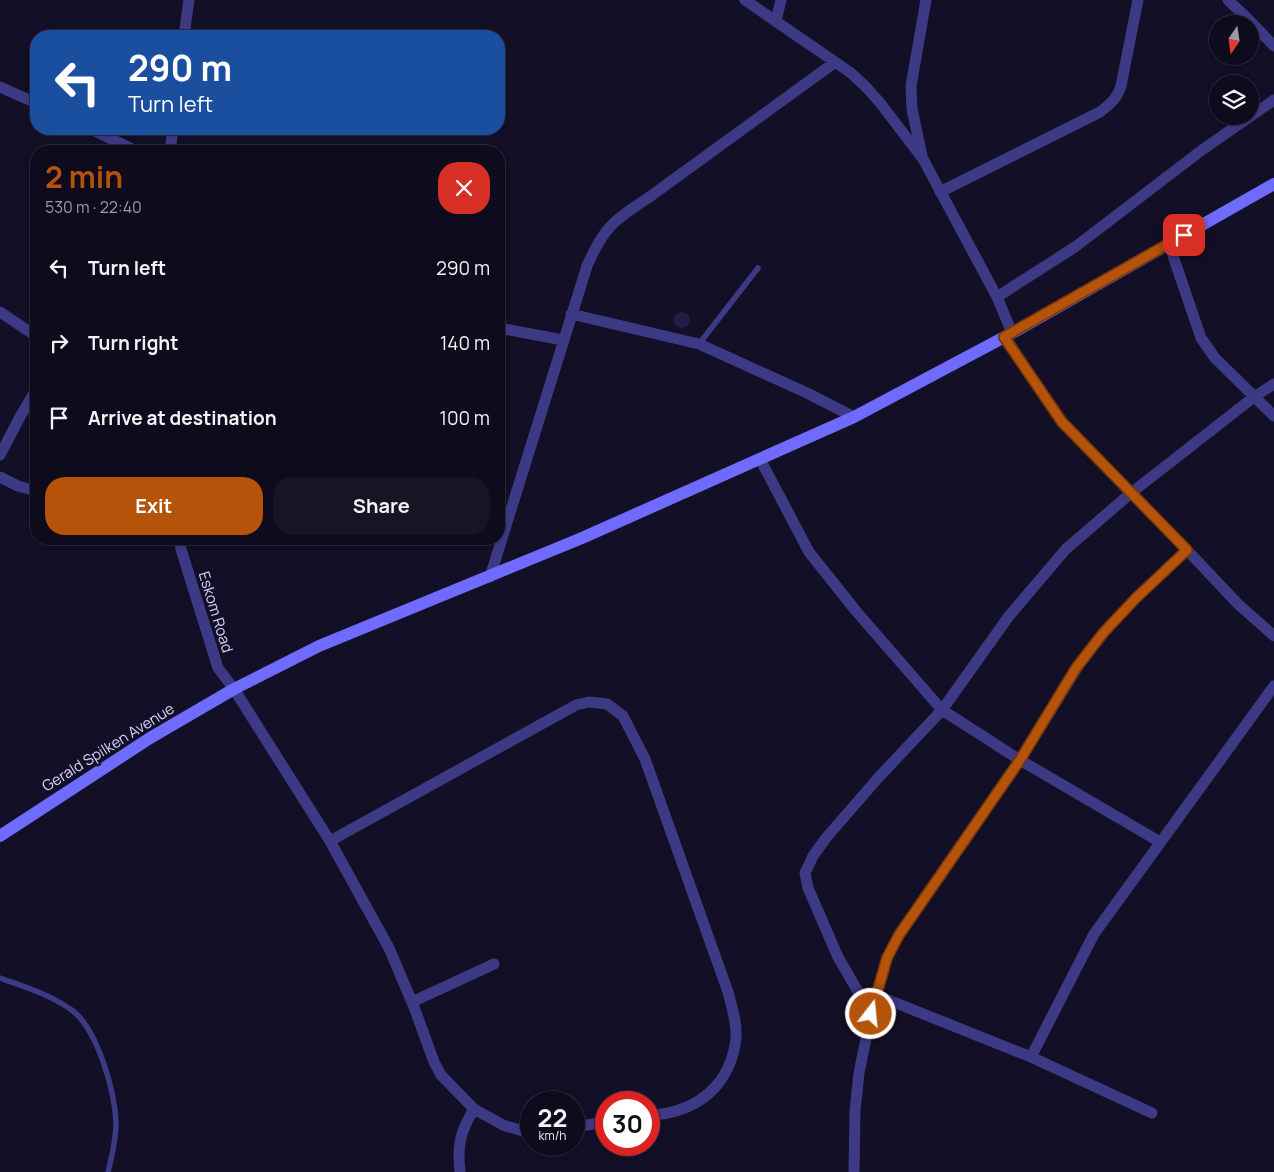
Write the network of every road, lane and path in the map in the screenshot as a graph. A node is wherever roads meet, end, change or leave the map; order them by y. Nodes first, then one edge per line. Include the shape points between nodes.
1 (188, 0) edge
2 (745, 0) edge
3 (781, 0) edge
4 (926, 0) edge
5 (1138, 0) edge
6 (1228, 0) edge
7 (776, 22) junction
8 (185, 30) edge
9 (1274, 46) edge
10 (834, 63) junction
11 (0, 87) edge
12 (30, 100) edge
13 (1274, 100) edge
14 (103, 135) edge
15 (124, 145) edge
16 (923, 159) junction
17 (1274, 184) edge
18 (940, 192) junction
19 (1169, 244) junction
20 (758, 268) dead end
21 (997, 297) junction
22 (0, 312) edge
23 (571, 314) junction
24 (505, 329) edge
25 (30, 332) edge
26 (1008, 335) junction
27 (563, 340) junction
28 (700, 344) junction
29 (1274, 384) edge
30 (1254, 397) junction
31 (30, 399) edge
32 (1274, 416) edge
33 (854, 417) junction
34 (0, 455) edge
35 (760, 459) junction
36 (0, 477) edge
37 (30, 489) edge
38 (1131, 493) junction
39 (505, 528) edge
40 (180, 545) edge
41 (500, 545) edge
42 (1187, 550) junction
43 (490, 577) junction
44 (1274, 636) edge
45 (1274, 686) edge
46 (234, 689) junction
47 (942, 710) junction
48 (1020, 760) junction
49 (0, 836) edge
50 (330, 841) junction
51 (1160, 842) junction
52 (494, 964) dead end
53 (0, 978) edge
54 (876, 996) junction
55 (412, 1002) junction
56 (871, 1014) junction
57 (1031, 1057) junction
58 (474, 1109) junction
59 (1152, 1113) dead end
60 (660, 1114) edge
61 (520, 1130) edge
62 (108, 1172) edge
63 (460, 1172) edge
64 (854, 1172) edge

1 - 8 street
2 - 7 street
3 - 7 street
4 - 16 street via 911,86 912,109
5 - 18 street via 1121,86 1112,103
6 - 9 street
7 - 10 street
10 - 16 street via 867,88
10 - 23 street via 617,219 595,248
11 - 12 street
13 - 21 street via 1202,150 1075,247
14 - 15 street
16 - 18 street
17 - 19 street, Gerald Spilken Avenue
18 - 21 street
19 - 26 street, Gerald Spilken Avenue
19 - 30 street via 1201,338
20 - 28 lane
21 - 26 street
22 - 25 street
23 - 27 street
23 - 28 street
24 - 27 street
26 - 33 street, Gerald Spilken Avenue
26 - 38 street via 1062,422
27 - 39 street
28 - 33 street
29 - 30 street
30 - 32 street
30 - 38 street
31 - 34 street
33 - 35 street, Gerald Spilken Avenue
35 - 43 street, Gerald Spilken Avenue
35 - 47 street via 809,552
36 - 37 street
38 - 42 street
38 - 47 street via 1066,549 1009,616
40 - 46 street, Eskom Road via 218,668
41 - 43 street
42 - 44 street via 1238,604
42 - 48 street via 1104,632 1076,668
43 - 46 street, Gerald Spilken Avenue via 319,646
45 - 51 street
46 - 49 street, Gerald Spilken Avenue via 150,738
46 - 50 street, Eskom Road
47 - 48 street
47 - 56 street via 826,838 805,873 808,888 838,958
48 - 51 street
48 - 54 street via 899,935 887,958
50 - 55 street, Eskom Road via 389,948
50 - 60 street via 576,705 589,702 606,704 623,716 645,759 728,992 736,1037 724,1078 713,1091 697,1103
51 - 57 street via 1094,934
52 - 55 street
53 - 62 lane via 56,1001 85,1023 109,1079 115,1109 115,1132
54 - 56 street
54 - 57 street
55 - 58 street, Eskom Road via 441,1075
56 - 64 street via 854,1111
57 - 59 street
58 - 61 street, Eskom Road
58 - 63 street via 459,1142

